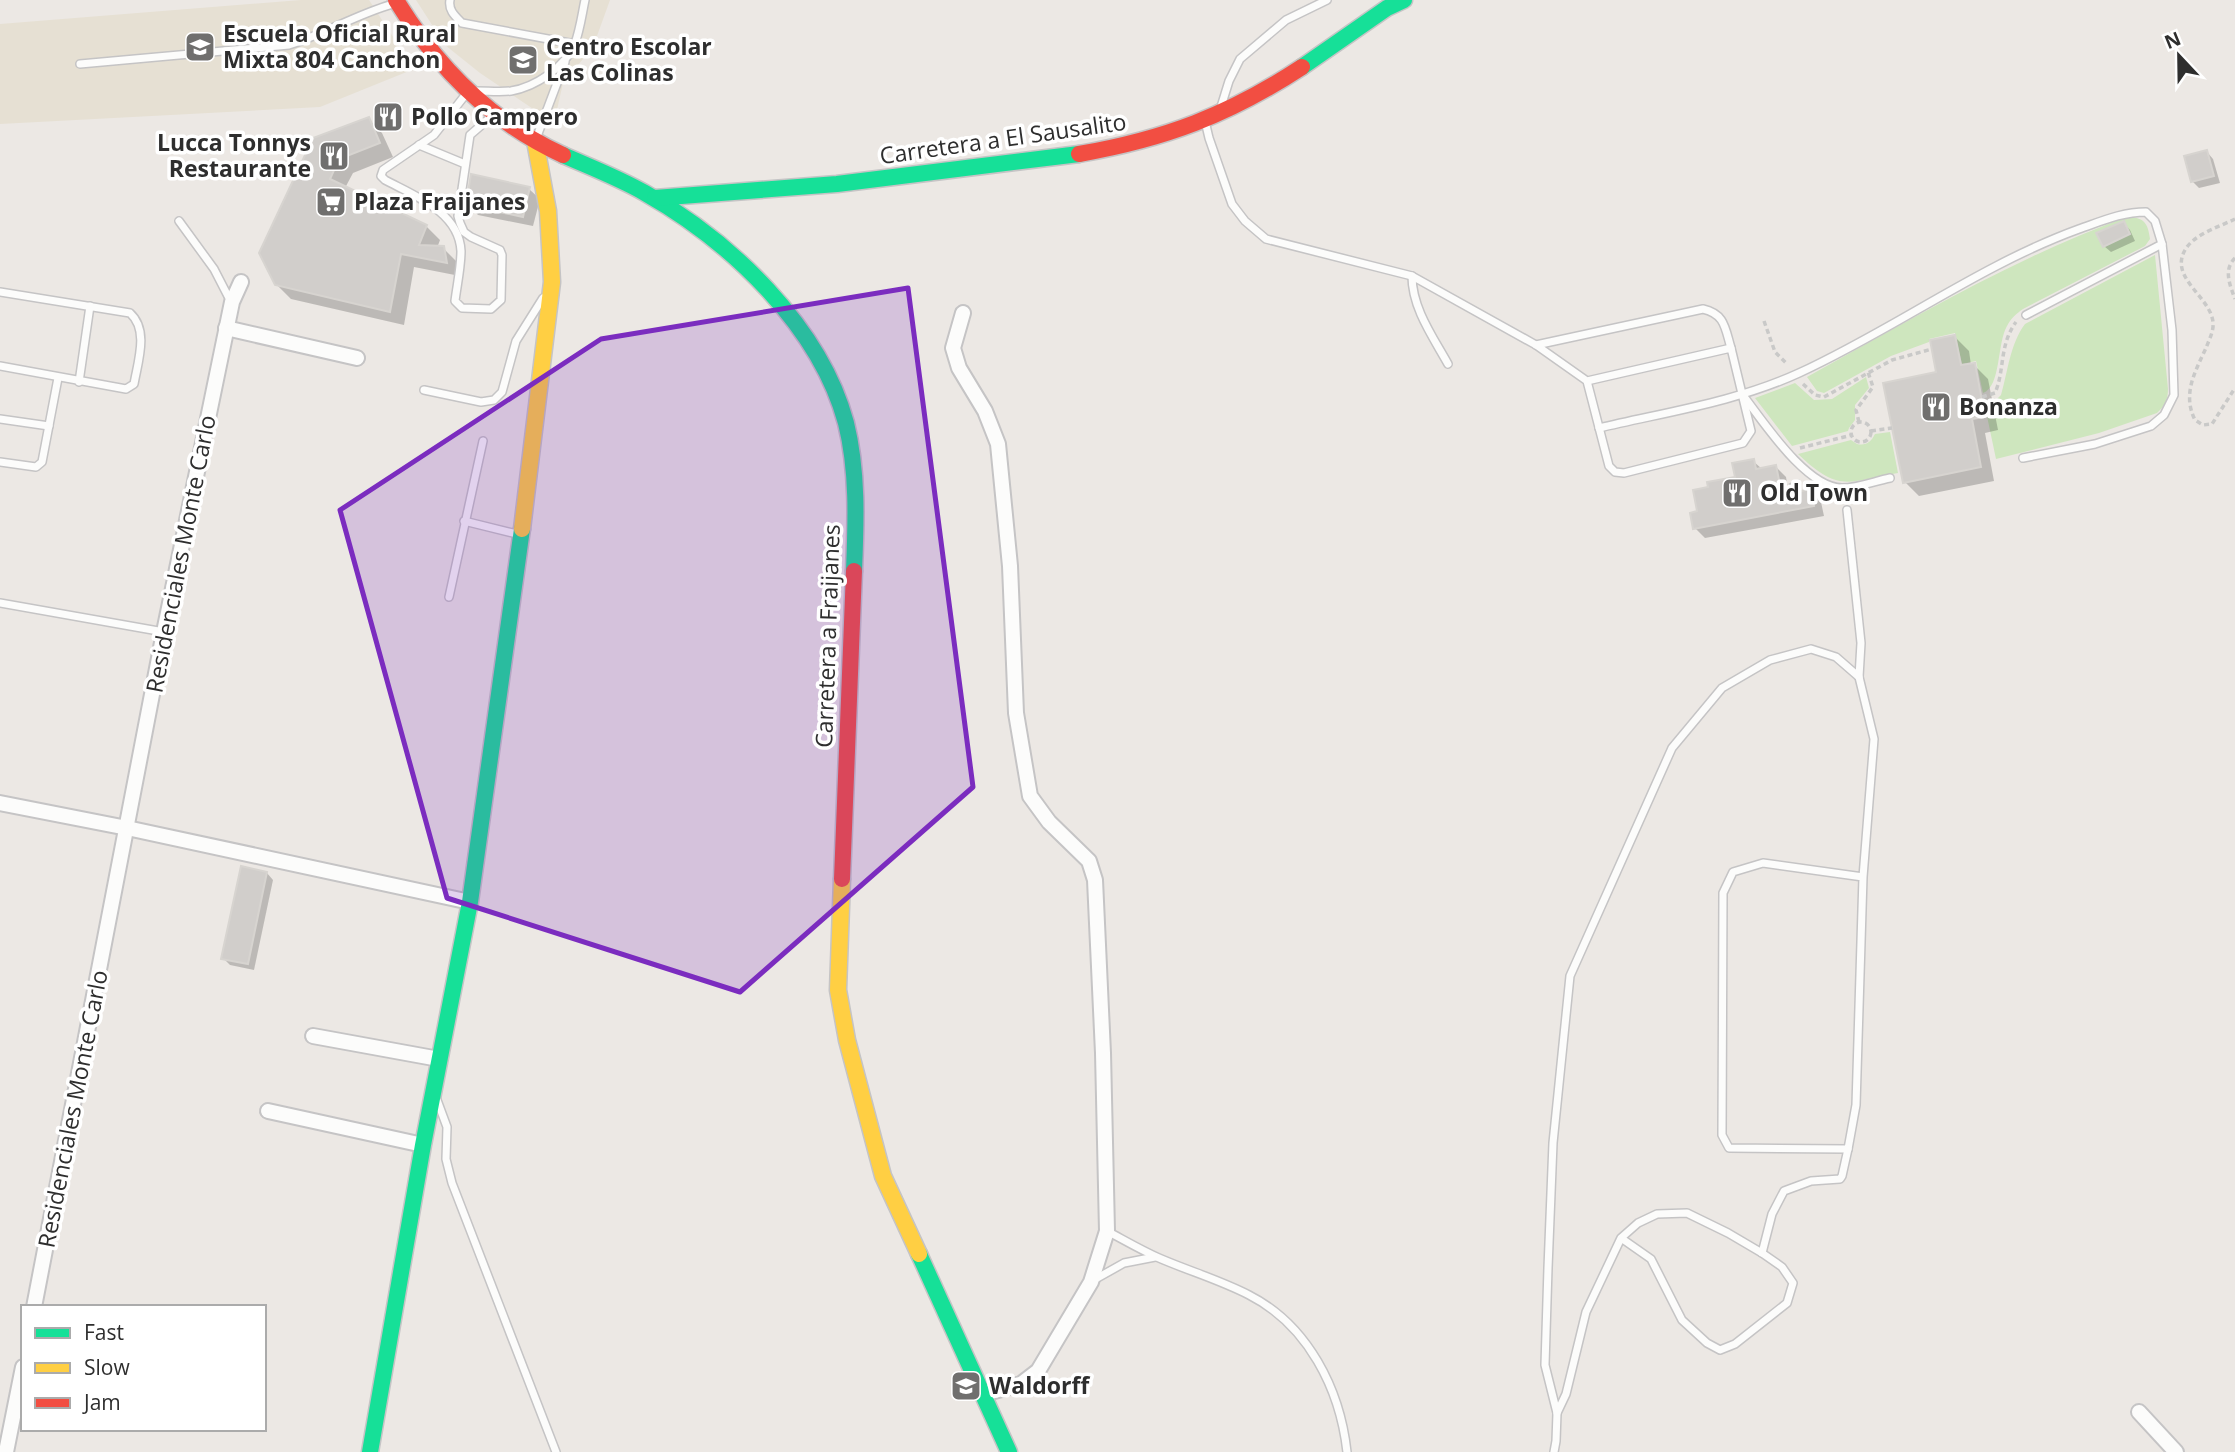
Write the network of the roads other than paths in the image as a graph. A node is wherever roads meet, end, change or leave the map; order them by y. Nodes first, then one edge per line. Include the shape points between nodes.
1 (450, 0) edge
2 (585, 0) edge
3 (1326, 0) edge
4 (1404, 0) edge
5 (397, 1) edge
6 (575, 44) junction
7 (567, 58) junction
8 (80, 64) dead end
9 (468, 92) junction
10 (496, 114) junction
11 (1212, 117) junction
12 (535, 141) junction
13 (419, 145) junction
14 (465, 164) junction
15 (655, 198) junction
16 (179, 221) dead end
17 (2162, 244) junction
18 (1412, 276) junction
19 (241, 282) dead end
20 (552, 282) junction
21 (0, 292) edge
22 (232, 302) junction
23 (90, 306) junction
24 (963, 313) dead end
25 (2026, 315) road end
26 (226, 328) junction
27 (1536, 345) junction
28 (1731, 348) junction
29 (357, 358) dead end
30 (1448, 364) dead end
31 (0, 366) edge
32 (58, 378) junction
33 (1587, 381) junction
34 (79, 382) junction
35 (424, 390) dead end
36 (1743, 395) junction
37 (0, 419) edge
38 (49, 426) junction
39 (1599, 428) junction
40 (484, 440) dead end
41 (2023, 458) dead end
42 (0, 462) edge
43 (1890, 478) dead end
44 (1847, 510) dead end
45 (464, 521) junction
46 (521, 535) junction
47 (449, 597) dead end
48 (0, 603) edge
49 (164, 632) junction
50 (1859, 677) junction
51 (0, 803) edge
52 (127, 828) junction
53 (1863, 877) junction
54 (470, 902) junction
55 (313, 1036) dead end
56 (439, 1059) junction
57 (434, 1090) junction
58 (268, 1111) dead end
59 (423, 1144) junction
60 (1848, 1149) junction
61 (1107, 1231) junction
62 (1621, 1238) junction
63 (1762, 1253) junction
64 (1156, 1257) junction
65 (1091, 1282) junction
66 (34, 1305) edge
67 (21, 1377) edge
68 (983, 1394) junction
69 (2138, 1412) dead end
70 (1556, 1413) junction
71 (6, 1452) edge
72 (370, 1452) edge
73 (556, 1452) edge
74 (1009, 1452) edge
75 (1347, 1452) edge
76 (1554, 1452) edge
77 (2176, 1452) edge

1 - 6 lane via 449,6 462,23
2 - 6 lane
3 - 11 lane via 1286,20 1240,60
4 - 11 street, Carretera a El Sausalito via 1268,88
5 - 8 lane via 289,45
5 - 9 street, Carretera a Fraijanes via 432,55
6 - 7 lane
7 - 9 lane via 539,80 512,91
7 - 12 lane
9 - 10 street, Carretera a Fraijanes
9 - 13 lane via 438,131
10 - 12 street, Carretera a Fraijanes
10 - 14 lane via 470,135
11 - 15 street, Carretera a El Sausalito via 1138,143 1071,157 829,186
11 - 18 lane via 1209,138 1232,204 1266,239
12 - 15 street, Carretera a Fraijanes
12 - 20 street via 548,211
13 - 14 lane
13 - 14 lane via 383,170 382,176 448,218 461,253 455,301 462,307 491,309 501,300 502,255 497,247 464,232 460,223
15 - 68 street, Carretera a Fraijanes via 723,248 774,296 826,373 842,412 856,516 838,990 883,1176
16 - 22 lane
17 - 25 lane
17 - 36 lane via 2155,221 2146,212 2116,215 2045,242 1840,354
17 - 41 lane via 2174,395 2164,415 2151,426 2095,444
18 - 27 lane
18 - 30 lane via 1422,317
19 - 22 street, Residenciales Monte Carlo
20 - 35 lane via 516,341 502,392 494,400 481,402
20 - 46 street
21 - 23 lane
22 - 26 street, Residenciales Monte Carlo
23 - 34 lane
23 - 34 lane via 130,313 142,330 134,384 126,389
24 - 61 street via 954,348 959,368 985,411 998,444 1010,566 1016,713 1030,796 1089,861 1095,880
26 - 29 street
26 - 49 street, Residenciales Monte Carlo
27 - 28 lane via 1703,309 1719,316
27 - 33 lane
28 - 33 lane
28 - 36 lane
31 - 32 lane
32 - 34 lane
32 - 38 lane
33 - 39 lane
36 - 39 lane
36 - 39 lane via 1751,431 1743,443 1624,473 1609,466
36 - 43 lane via 1787,452 1828,485 1840,488
37 - 38 lane
38 - 42 lane via 42,462 36,467
40 - 45 lane
44 - 50 lane via 1861,643
45 - 46 lane
45 - 47 lane
46 - 54 street
48 - 49 lane
49 - 52 street, Residenciales Monte Carlo
50 - 53 lane via 1874,738
50 - 70 lane via 1836,657 1811,649 1770,660 1722,688 1672,748 1570,976 1553,1143 1545,1365
51 - 52 street
52 - 54 street
52 - 66 street, Residenciales Monte Carlo
53 - 60 lane via 1856,1105
53 - 60 lane via 1763,863 1733,872 1723,893 1722,1135 1729,1148
54 - 56 street
55 - 56 street
56 - 57 street
57 - 59 street
57 - 73 lane via 447,1127 446,1160 452,1183
58 - 59 street
59 - 72 street
60 - 63 lane via 1840,1180 1811,1181 1784,1191 1772,1214
61 - 64 lane
61 - 65 street
62 - 63 lane via 1657,1214 1687,1213
62 - 63 lane via 1651,1259 1682,1320 1720,1350 1735,1344 1787,1303 1793,1283
62 - 70 lane via 1586,1312 1566,1394
64 - 65 lane via 1124,1263
64 - 75 lane via 1250,1295 1283,1319 1311,1350 1331,1385 1344,1424
65 - 68 street via 1038,1371 1021,1384
67 - 71 street
68 - 74 street, Carretera a Fraijanes
69 - 77 street
70 - 76 lane

